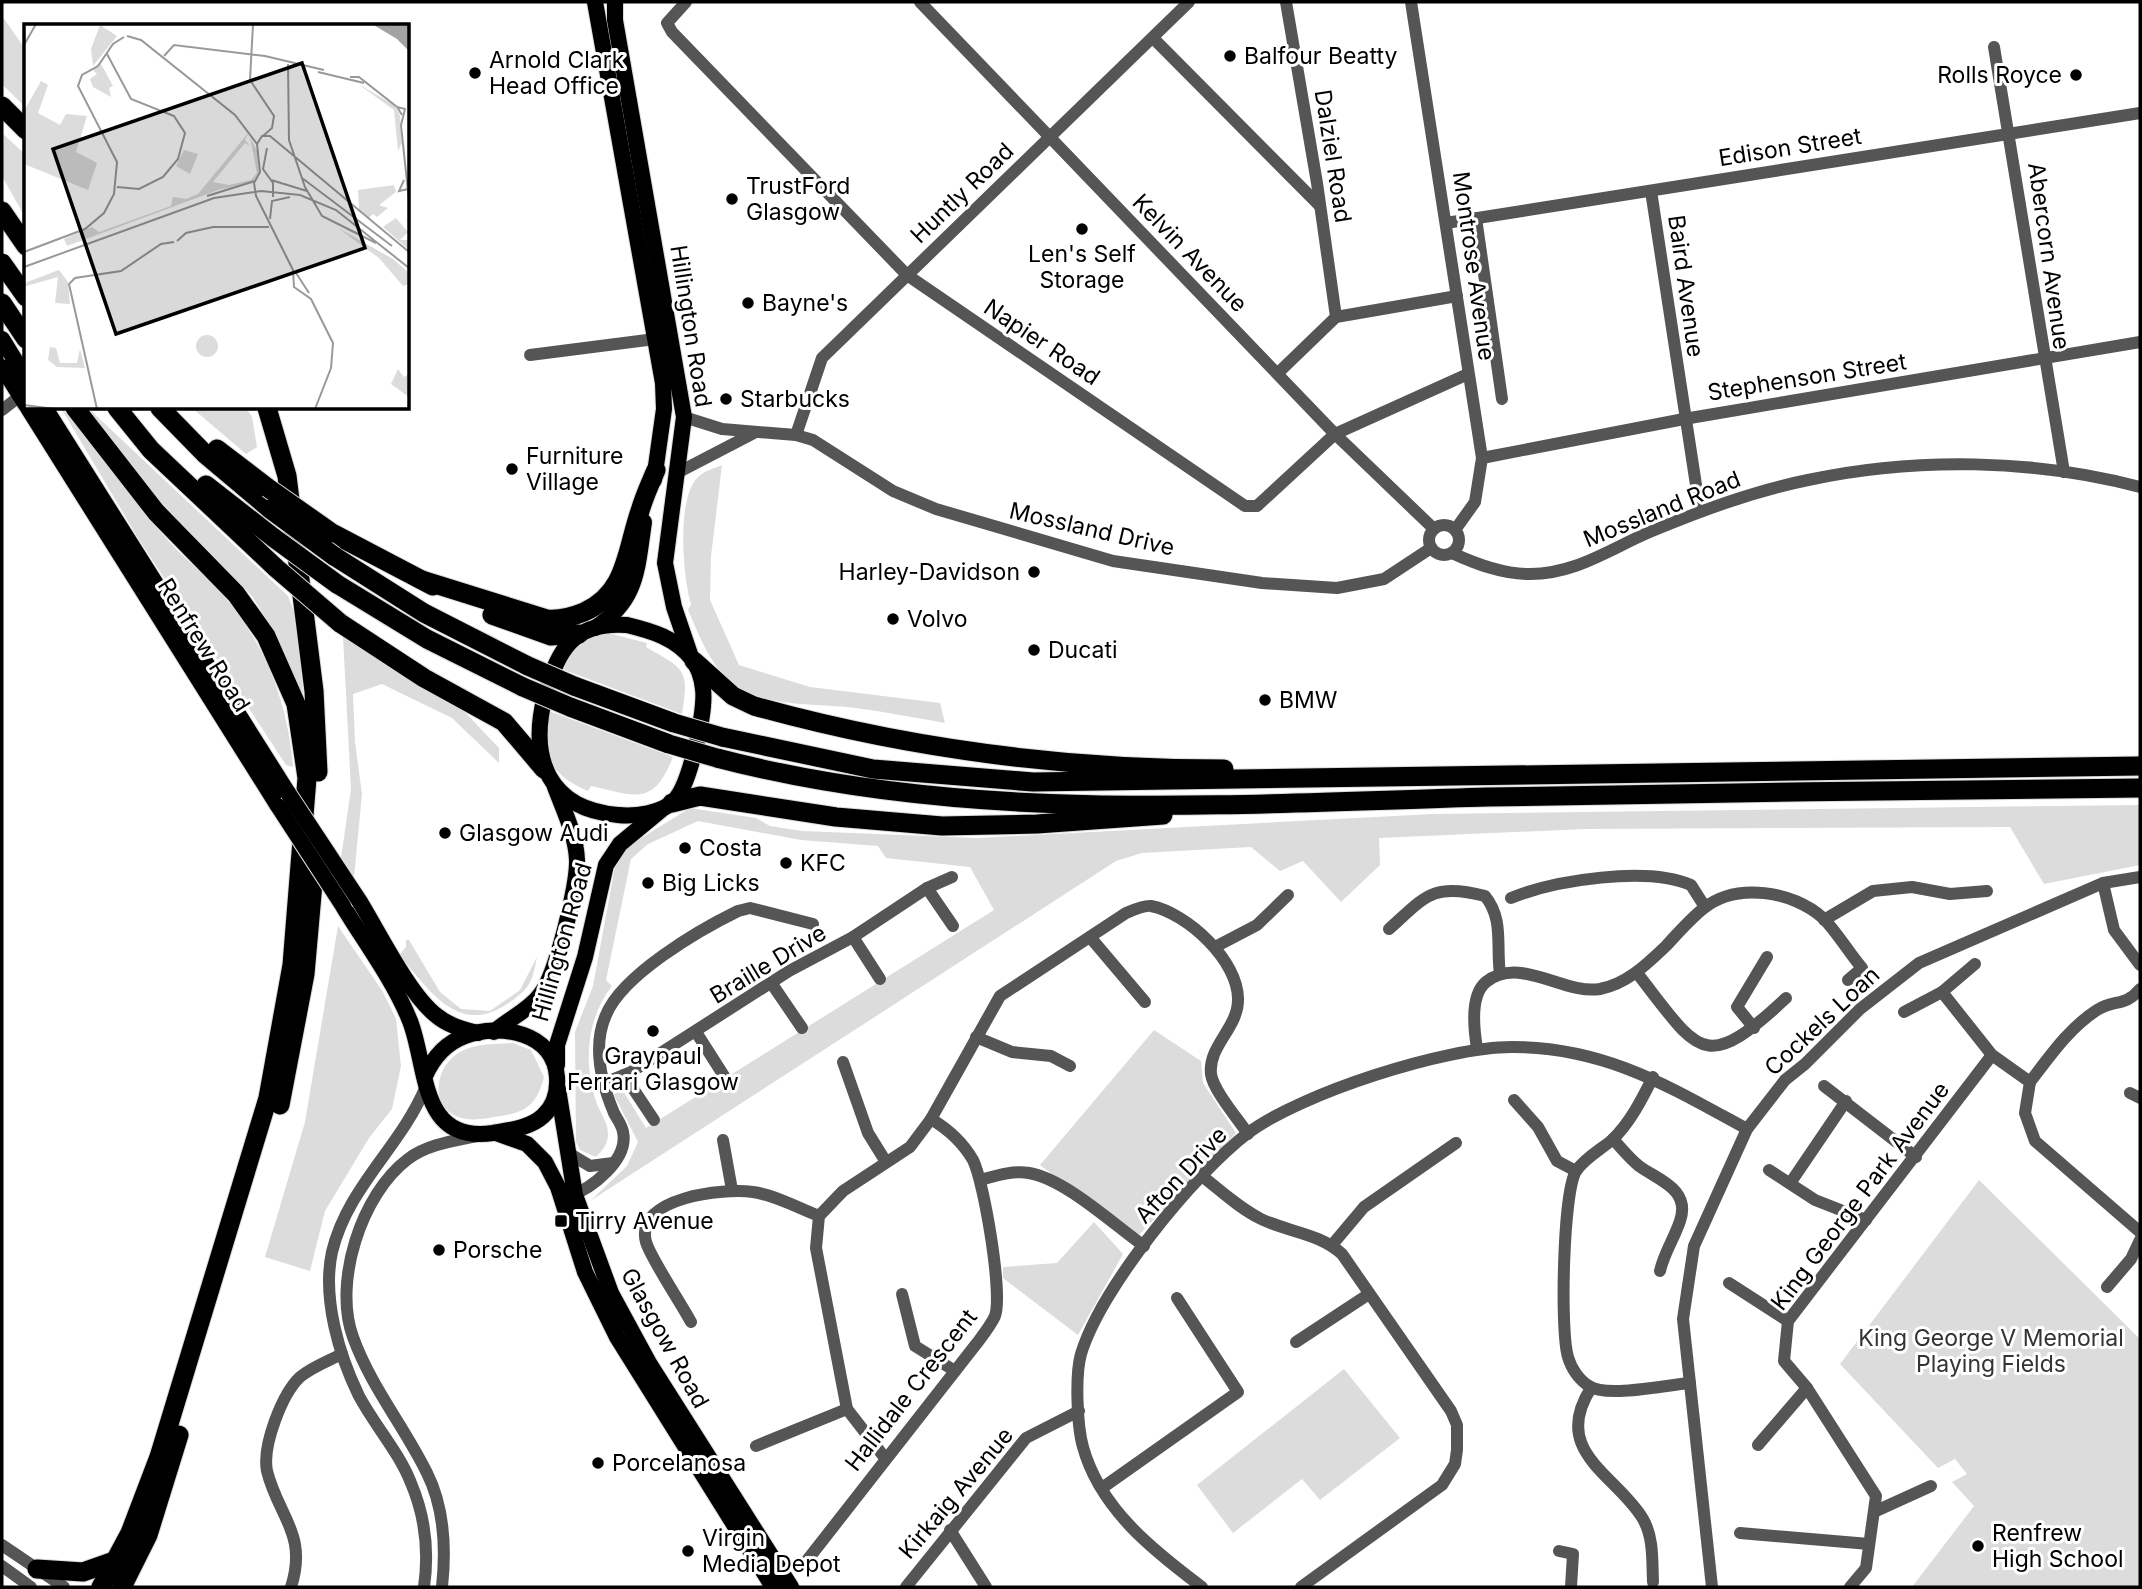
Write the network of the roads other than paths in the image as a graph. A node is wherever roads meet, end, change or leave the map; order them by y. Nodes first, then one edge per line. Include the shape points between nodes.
1 (595, 2) edge
2 (615, 2) edge
3 (686, 2) edge
4 (920, 2) edge
5 (1189, 2) edge
6 (1286, 2) edge
7 (1411, 2) edge
8 (1153, 38) junction
9 (1994, 47) dead end
10 (2, 106) edge
11 (2140, 113) edge
12 (24, 128) edge
13 (2010, 133) junction
14 (1050, 136) junction
15 (1651, 191) junction
16 (1321, 207) junction
17 (2, 211) edge
18 (1476, 218) junction
19 (1447, 223) junction
20 (24, 243) edge
21 (2, 263) edge
22 (907, 275) junction
23 (24, 294) edge
24 (1457, 296) junction
25 (2, 303) edge
26 (1336, 317) junction
27 (24, 337) edge
28 (2, 339) edge
29 (655, 339) junction
30 (2140, 342) edge
31 (530, 355) dead end
32 (2043, 359) junction
33 (2, 366) edge
34 (1278, 373) junction
35 (1468, 374) junction
36 (24, 375) edge
37 (1502, 400) dead end
38 (24, 401) edge
39 (24, 403) edge
40 (2, 410) edge
41 (30, 410) edge
42 (46, 410) edge
43 (77, 410) edge
44 (119, 410) edge
45 (128, 410) edge
46 (162, 410) edge
47 (170, 410) edge
48 (268, 410) edge
49 (684, 417) junction
50 (1684, 419) junction
51 (754, 433) junction
52 (1335, 434) junction
53 (796, 435) junction
54 (1482, 458) junction
55 (656, 470) junction
56 (2064, 472) junction
57 (677, 473) junction
58 (2140, 487) edge
59 (1700, 511) junction
60 (1434, 529) junction
61 (1455, 530) junction
62 (1432, 548) junction
63 (1452, 554) junction
64 (422, 580) junction
65 (587, 631) junction
66 (692, 659) junction
67 (2140, 766) edge
68 (1825, 770) junction
69 (549, 776) junction
70 (2140, 788) edge
71 (283, 800) junction
72 (1329, 803) junction
73 (667, 806) junction
74 (952, 877) dead end
75 (2140, 877) edge
76 (2104, 883) junction
77 (927, 888) junction
78 (1987, 891) dead end
79 (1288, 895) dead end
80 (1511, 898) dead end
81 (1705, 907) junction
82 (1825, 920) junction
83 (813, 924) dead end
84 (953, 926) dead end
85 (1388, 929) dead end
86 (853, 937) junction
87 (1090, 937) junction
88 (1215, 947) junction
89 (1767, 957) dead end
90 (1975, 964) dead end
91 (2140, 965) edge
92 (1500, 974) junction
93 (1637, 974) junction
94 (880, 979) dead end
95 (1848, 980) dead end
96 (772, 984) junction
97 (2140, 989) edge
98 (1942, 992) junction
99 (1786, 998) dead end
100 (1145, 1002) dead end
101 (1904, 1012) dead end
102 (802, 1028) dead end
103 (1754, 1028) junction
104 (696, 1032) junction
105 (487, 1033) junction
106 (976, 1037) junction
107 (1477, 1048) junction
108 (1992, 1055) junction
109 (844, 1062) dead end
110 (1070, 1066) dead end
111 (624, 1075) junction
112 (723, 1076) dead end
113 (1653, 1077) junction
114 (557, 1079) junction
115 (425, 1081) junction
116 (2030, 1082) junction
117 (604, 1083) junction
118 (1824, 1086) dead end
119 (1514, 1100) dead end
120 (1846, 1101) junction
121 (931, 1119) junction
122 (654, 1120) dead end
123 (1747, 1129) junction
124 (491, 1133) junction
125 (1248, 1134) junction
126 (1612, 1139) junction
127 (723, 1140) dead end
128 (1455, 1143) dead end
129 (570, 1154) junction
130 (1916, 1157) junction
131 (886, 1162) junction
132 (613, 1163) junction
133 (1769, 1170) dead end
134 (1576, 1171) junction
135 (1202, 1176) junction
136 (980, 1180) junction
137 (1791, 1182) junction
138 (732, 1191) junction
139 (568, 1197) junction
140 (819, 1216) junction
141 (1866, 1220) junction
142 (2140, 1232) edge
143 (2140, 1240) edge
144 (1144, 1245) junction
145 (1332, 1245) junction
146 (1660, 1271) dead end
147 (1729, 1283) dead end
148 (2107, 1287) dead end
149 (902, 1294) dead end
150 (1369, 1294) junction
151 (1177, 1298) dead end
152 (1788, 1321) junction
153 (691, 1322) dead end
154 (1296, 1342) dead end
155 (342, 1354) junction
156 (955, 1371) junction
157 (1689, 1383) junction
158 (1591, 1388) junction
159 (1807, 1388) junction
160 (847, 1409) junction
161 (1079, 1410) junction
162 (1758, 1445) dead end
163 (756, 1446) dead end
164 (885, 1458) junction
165 (1931, 1486) dead end
166 (1102, 1488) junction
167 (1876, 1511) junction
168 (950, 1530) junction
169 (1740, 1533) dead end
170 (1869, 1544) junction
171 (2, 1545) edge
172 (1559, 1551) dead end
173 (126, 1561) junction
174 (805, 1563) dead end
175 (2, 1566) edge
176 (34, 1578) edge
177 (1653, 1583) dead end
178 (64, 1587) edge
179 (101, 1587) edge
180 (122, 1587) edge
181 (135, 1587) edge
182 (291, 1587) edge
183 (424, 1587) edge
184 (442, 1587) edge
185 (773, 1587) edge
186 (791, 1587) edge
187 (905, 1587) edge
188 (986, 1587) edge
189 (1202, 1587) edge
190 (1301, 1587) edge
191 (1571, 1587) edge
192 (1712, 1587) edge
193 (1850, 1587) edge

1 - 29 main road, Hillington Road
2 - 49 main road, Hillington Road
3 - 22 street, Napier Road via 667,23 672,32
4 - 14 street, Kelvin Avenue
5 - 8 street, Huntly Road
6 - 16 street, Dalziel Road
7 - 19 street, Montrose Avenue
8 - 14 street, Huntly Road
8 - 16 street
9 - 13 street, Abercorn Avenue
10 - 12 highway
11 - 13 street, Edison Street
13 - 15 street, Edison Street
13 - 32 street, Abercorn Avenue
14 - 22 street, Huntly Road
14 - 34 street, Kelvin Avenue
15 - 18 street, Edison Street
15 - 50 street, Baird Avenue
16 - 26 street, Dalziel Road
17 - 20 highway
18 - 19 street, Edison Street
18 - 37 street
19 - 24 street, Montrose Avenue
21 - 23 highway
22 - 52 street, Napier Road via 1245,506 1257,506
22 - 53 street, Huntly Road via 822,358
24 - 26 street
24 - 35 street, Montrose Avenue
25 - 27 highway
26 - 34 street
28 - 36 main road
29 - 31 street
29 - 55 main road, Hillington Road via 664,409
30 - 32 street, Stephenson Street
32 - 50 street, Stephenson Street
32 - 56 street, Abercorn Avenue
33 - 38 main road, Renfrew Road
34 - 52 street, Kelvin Avenue
35 - 52 street, Napier Road
35 - 54 street, Montrose Avenue
39 - 40 street
41 - 71 main road, Renfrew Road
42 - 71 main road, Renfrew Road
43 - 173 highway via 156,512 236,594 266,636 296,704 307,778 292,965 272,1081
44 - 69 highway, bridge via 151,450 276,568 341,623 504,722
45 - 72 highway, bridge via 205,484 337,584 427,639 523,687 669,744 856,788 991,802
46 - 68 highway, bridge via 206,455 271,509 424,613 574,687 722,737 836,763 994,781 1185,782
47 - 64 highway, bridge via 332,533
48 - 173 highway via 287,476 316,719 318,804 305,974 272,1134 165,1487
49 - 51 street, Mossland Drive
49 - 57 main road, Hillington Road
50 - 54 street, Stephenson Street
50 - 59 street, Baird Avenue
51 - 53 street, Mossland Drive
51 - 57 street
52 - 60 street, Kelvin Avenue
53 - 62 street, Mossland Drive via 828,447 894,491 936,509 1113,561 1262,583 1337,588 1384,579
54 - 61 street, Montrose Avenue via 1475,502
55 - 64 highway via 621,579 594,607 566,618 547,619
55 - 65 main road, Hillington Road via 631,590 618,611
56 - 58 street, Mossland Road
56 - 59 street, Mossland Road via 1937,464 1867,469 1807,480
57 - 66 main road, Hillington Road via 665,563
59 - 63 street, Mossland Road via 1560,571 1510,573
60 - 61 street via 1448,526
60 - 62 street via 1429,540
61 - 63 street via 1459,538
62 - 63 street via 1439,554
64 - 65 highway via 534,631 551,636
65 - 66 main road via 617,624 644,629 673,641
65 - 69 main road via 558,656 550,676 538,734
66 - 68 highway via 733,696 754,706 909,741 1040,762 1220,769
66 - 73 main road via 704,697 690,765
67 - 68 highway
69 - 73 main road via 575,801 607,814 635,815
69 - 105 main road, Hillington Road via 575,846 573,893 546,987 534,1002
70 - 72 highway
71 - 105 main road, Renfrew Road, bridge via 360,902 434,1014 457,1027
71 - 115 main road, Renfrew Road, bridge via 397,993 410,1022
72 - 73 highway via 991,826 836,817 700,796
73 - 114 main road, Hillington Road via 620,844 606,865 585,957 557,1045
74 - 77 street, Braille Drive
75 - 76 street, Cockels Loan
76 - 91 street via 2114,930
76 - 123 street, Cockels Loan via 1919,963 1860,1009 1785,1080
77 - 84 street
77 - 86 street, Braille Drive
78 - 82 street via 1950,894 1912,887 1874,891
79 - 88 street via 1256,926
80 - 81 street via 1572,881 1656,876 1691,885
81 - 82 street via 1731,895 1775,894 1801,903
81 - 93 street
82 - 95 street via 1862,968
83 - 117 street via 750,908 738,911 638,974 619,991 603,1022 599,1054
85 - 92 street via 1423,897 1448,891 1485,896 1498,921
86 - 94 street
86 - 96 street, Braille Drive
87 - 88 street via 1126,913 1149,905 1179,916
87 - 100 street
87 - 106 street via 1000,996
88 - 125 street via 1239,998 1234,1021 1217,1046 1211,1077
89 - 103 street via 1737,1007
90 - 98 street
92 - 93 street via 1514,972 1583,989 1600,989
92 - 107 street via 1484,983 1479,993 1474,1027
93 - 103 street via 1685,1035 1702,1046 1727,1046
96 - 102 street
96 - 104 street, Braille Drive
97 - 116 street via 2130,1001 2099,1009 2064,1037
98 - 101 street
98 - 108 street
99 - 103 street
104 - 111 street, Braille Drive
104 - 112 street
105 - 114 main road via 514,1032 534,1039 548,1052
105 - 115 main road via 465,1036 444,1048
106 - 110 street via 1012,1052 1051,1056
106 - 121 street
107 - 113 street, Afton Drive via 1583,1053
107 - 125 street, Afton Drive via 1332,1091
108 - 116 street
108 - 130 street, King George Park Avenue
109 - 131 street via 869,1133
111 - 117 street, Braille Drive
111 - 122 street
113 - 123 street, Afton Drive
113 - 126 street via 1638,1107
114 - 124 main road via 550,1108 539,1119
114 - 129 main road, Glasgow Road
115 - 124 main road via 442,1120 462,1131
115 - 155 street via 402,1132 359,1186 332,1253 329,1293
116 - 142 street via 2025,1113 2035,1141
117 - 132 street via 623,1132 622,1147
118 - 120 street
119 - 134 street via 1538,1127 1557,1161
120 - 130 street
120 - 137 street
121 - 131 street via 910,1147
121 - 136 street, Hallidale Crescent via 949,1130 972,1160
123 - 157 street, Cockels Loan via 1694,1246 1683,1318
124 - 139 main road, Glasgow Road via 527,1144 540,1155
124 - 184 street via 431,1147 402,1164 373,1199 351,1257 347,1296 352,1334 373,1383 427,1474 442,1527
125 - 135 street, Afton Drive
126 - 134 street
126 - 146 street via 1636,1164 1674,1188 1681,1199 1680,1220
127 - 138 street
128 - 145 street via 1364,1207
129 - 132 street via 590,1166
129 - 139 main road, Glasgow Road
130 - 141 street, King George Park Avenue
131 - 140 street via 844,1191
132 - 139 street
133 - 137 street
134 - 158 street via 1567,1206 1566,1348 1572,1368
135 - 144 street, Afton Drive
135 - 145 street via 1260,1219
136 - 144 street via 1027,1173 1043,1178
136 - 156 street, Hallidale Crescent via 998,1287 995,1315
137 - 141 street via 1815,1200
138 - 140 street via 755,1192
138 - 153 street via 665,1203 648,1221 646,1241
139 - 185 main road, Glasgow Road via 585,1272 617,1337
139 - 186 main road, Glasgow Road via 627,1325
140 - 160 street via 816,1248
141 - 152 street, King George Park Avenue
143 - 148 street via 2131,1259
144 - 161 street, Afton Drive via 1099,1309 1080,1357
145 - 150 street
147 - 152 street
149 - 156 street via 915,1346
150 - 154 street
150 - 190 street via 1451,1410 1458,1437 1455,1464 1434,1494
151 - 166 street via 1238,1392
152 - 159 street, King George Park Avenue via 1784,1361
155 - 182 street via 298,1378 279,1409 269,1438 266,1467 294,1534
155 - 183 street via 359,1396 411,1481 422,1513 427,1558
156 - 164 street, Hallidale Crescent
157 - 158 street via 1610,1391
157 - 192 street, Cockels Loan
158 - 177 street via 1578,1422 1583,1443 1593,1465 1645,1522
159 - 162 street
159 - 167 street, King George Park Avenue via 1871,1486
160 - 163 street
160 - 164 street
161 - 166 street, Afton Drive via 1083,1447
161 - 168 street, Kirkaig Avenue via 1026,1438
164 - 174 street, Hallidale Crescent
165 - 167 street
166 - 189 street, Afton Drive via 1137,1534
167 - 170 street, King George Park Avenue
168 - 187 street, Kirkaig Avenue
168 - 188 street
169 - 170 street
170 - 193 street, King George Park Avenue via 1866,1568
171 - 176 street
172 - 191 street via 1573,1554
173 - 176 highway
173 - 179 highway
173 - 180 highway
173 - 181 highway
175 - 176 street
176 - 178 street

